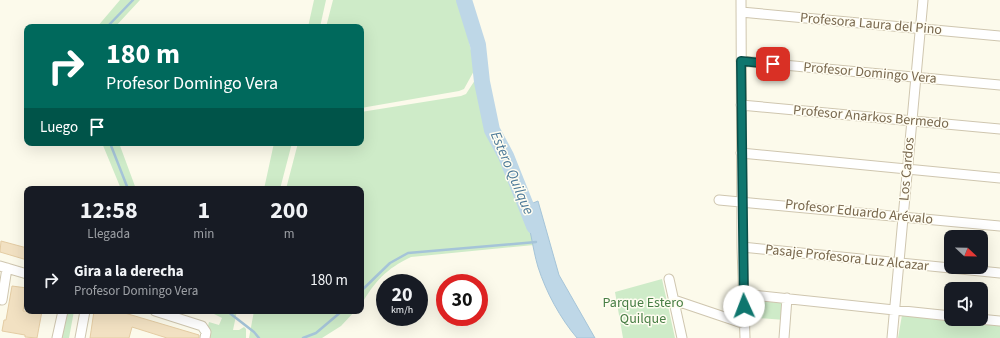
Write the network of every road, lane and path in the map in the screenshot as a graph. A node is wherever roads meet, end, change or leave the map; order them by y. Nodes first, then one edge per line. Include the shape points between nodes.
1 (741, 0) edge
2 (923, 0) edge
3 (741, 12) junction
4 (920, 29) junction
5 (1000, 36) edge
6 (741, 61) junction
7 (916, 78) junction
8 (1000, 85) edge
9 (741, 105) junction
10 (912, 121) junction
11 (1000, 129) edge
12 (741, 153) junction
13 (907, 169) junction
14 (1000, 178) edge
15 (719, 200) dead end
16 (742, 201) junction
17 (903, 217) junction
18 (1000, 226) edge
19 (742, 247) junction
20 (899, 263) junction
21 (4, 267) edge
22 (24, 273) edge
23 (1000, 273) edge
24 (669, 279) dead end
25 (743, 294) junction
26 (787, 298) junction
27 (2, 300) dead end
28 (674, 300) junction
29 (895, 309) junction
30 (62, 314) edge
31 (84, 314) edge
32 (164, 314) edge
33 (944, 315) edge
34 (988, 320) edge
35 (1000, 321) edge
36 (745, 324) junction
37 (57, 338) edge
38 (80, 338) edge
39 (205, 338) edge
40 (682, 338) edge
41 (745, 338) edge
42 (784, 338) edge
43 (892, 338) edge

1 - 3 street
2 - 4 street, Los Cardos
3 - 4 street, Profesora Laura del Pino
3 - 6 street
4 - 5 street, Profesora Laura del Pino
4 - 7 street, Los Cardos
6 - 7 street, Profesor Domingo Vera
6 - 9 street
7 - 8 street, Profesor Domingo Vera
7 - 10 street, Los Cardos
9 - 10 street, Profesor Anarkos Bermedo
9 - 12 street
10 - 11 street, Profesor Anarkos Bermedo
10 - 13 street, Los Cardos
12 - 13 street
12 - 16 street
13 - 14 street
13 - 17 street, Los Cardos
15 - 16 street, Profesor Eduardo Arévalo
16 - 17 street, Profesor Eduardo Arévalo
16 - 19 street
17 - 18 street, Profesor Eduardo Arévalo
17 - 20 street, Los Cardos
19 - 20 street, Pasaje Profesora Luz Alcazar
19 - 25 street
20 - 23 street, Pasaje Profesora Luz Alcazar
20 - 29 street, Los Cardos
21 - 22 street
21 - 27 street
24 - 28 street
25 - 26 street
25 - 36 street
26 - 29 street
26 - 42 street
28 - 36 street
28 - 40 street
29 - 33 street
29 - 43 street, Los Cardos
30 - 37 street
31 - 38 street
32 - 39 street via 202,326 206,332
34 - 35 street
36 - 41 street

